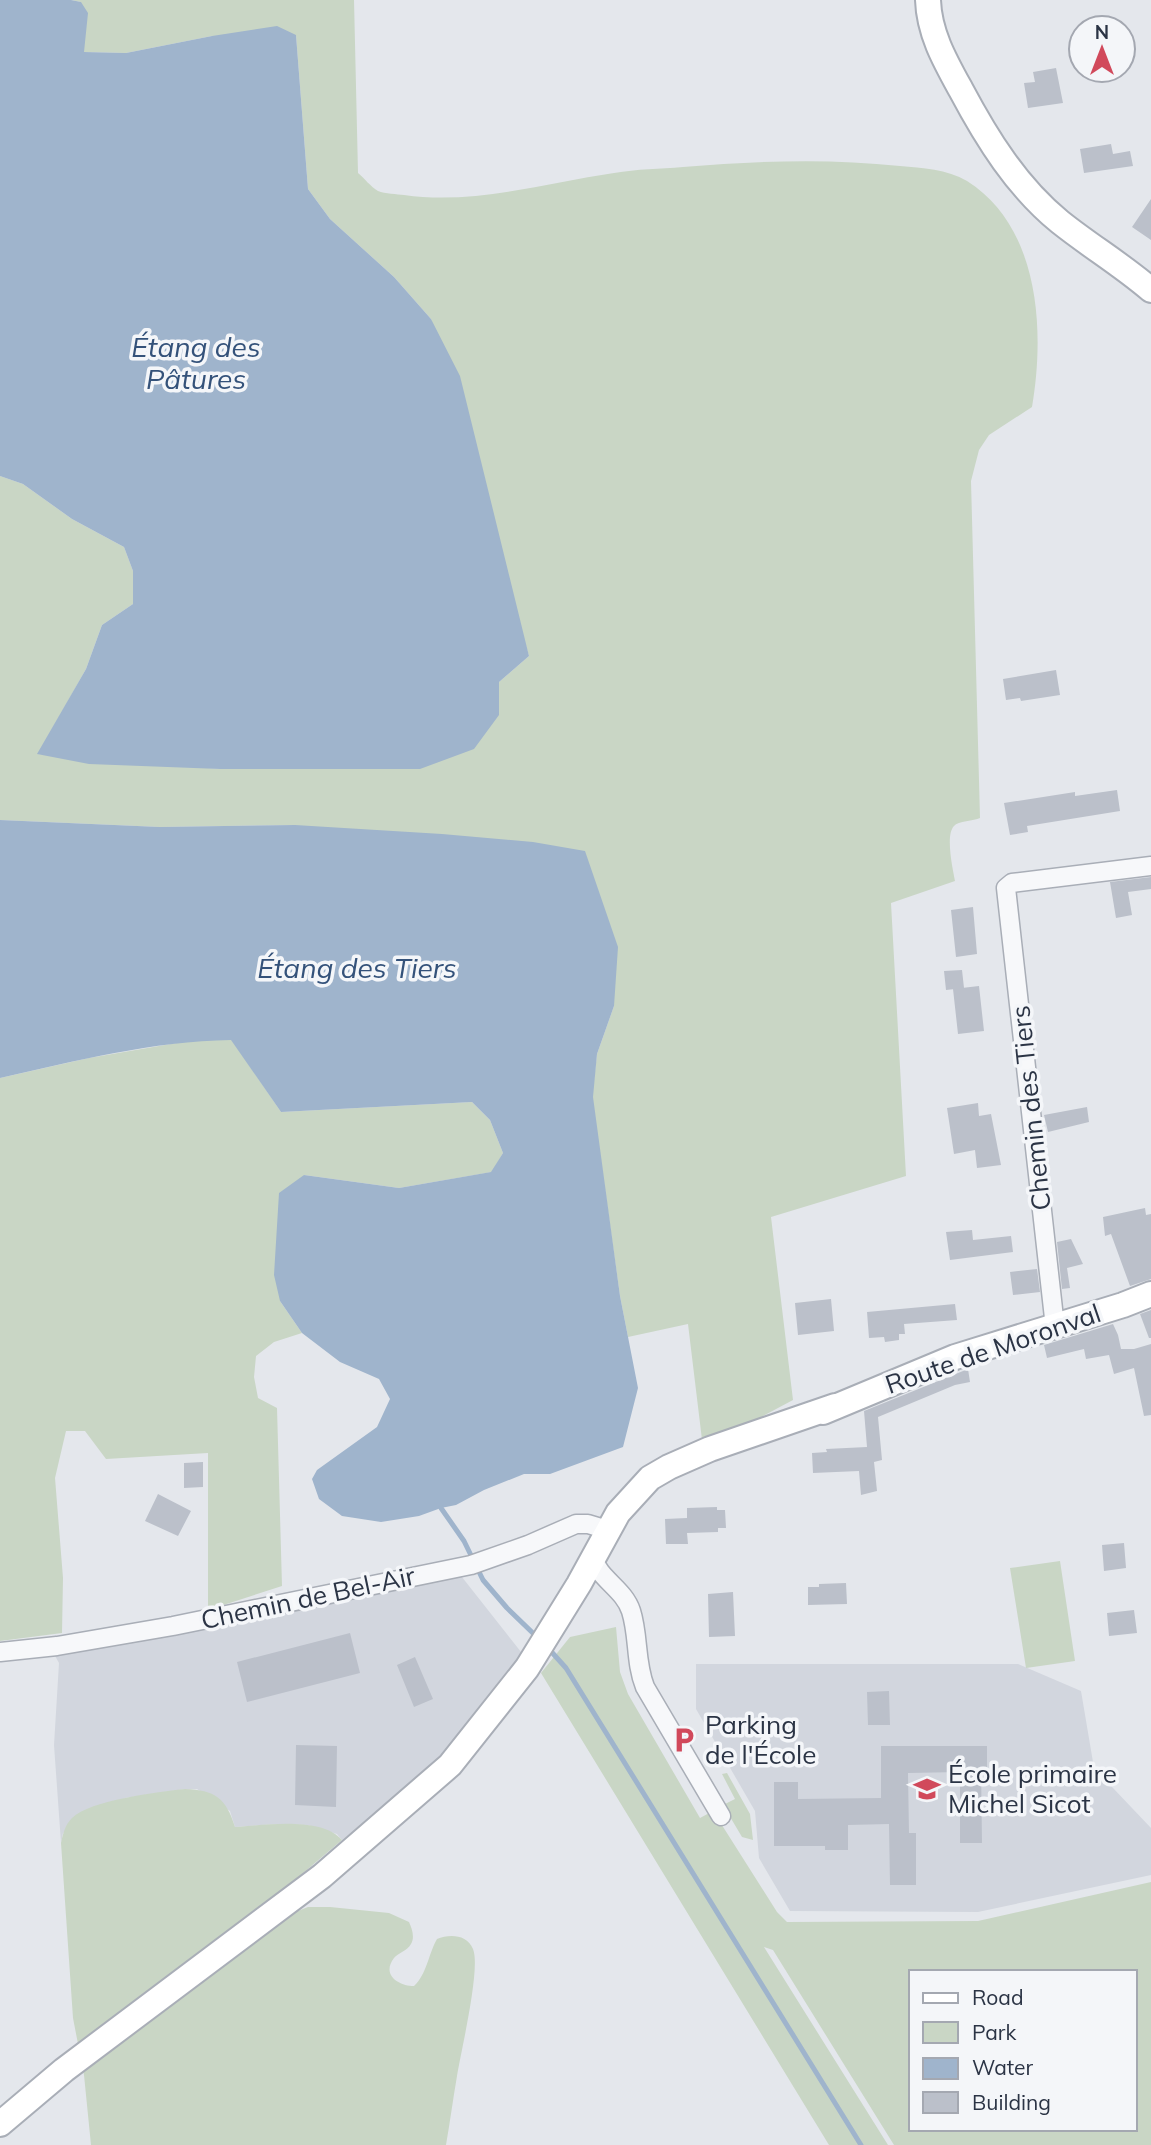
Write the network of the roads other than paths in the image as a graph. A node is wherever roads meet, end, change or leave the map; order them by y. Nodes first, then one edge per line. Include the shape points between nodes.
1 (928, 0) edge
2 (1151, 290) edge
3 (1151, 866) edge
4 (1151, 1294) edge
5 (1055, 1327) junction
6 (608, 1530) junction
7 (593, 1558) junction
8 (0, 1652) edge
9 (721, 1816) dead end
10 (0, 2124) edge

1 - 2 street via 932,30 949,67 1013,173 1060,222
3 - 5 street, Chemin des Tiers via 1012,883 1006,888
4 - 5 street, Route de Moronval
5 - 6 street, Route de Moronval via 955,1357 835,1406 710,1449 660,1472 630,1497
6 - 7 street, Route de Moronval
6 - 8 street, Chemin de Bel-Air via 576,1524 478,1563 173,1626
7 - 9 street via 628,1603 645,1687
7 - 10 street, Route de Moronval via 544,1643 450,1765 322,1876 64,2070

